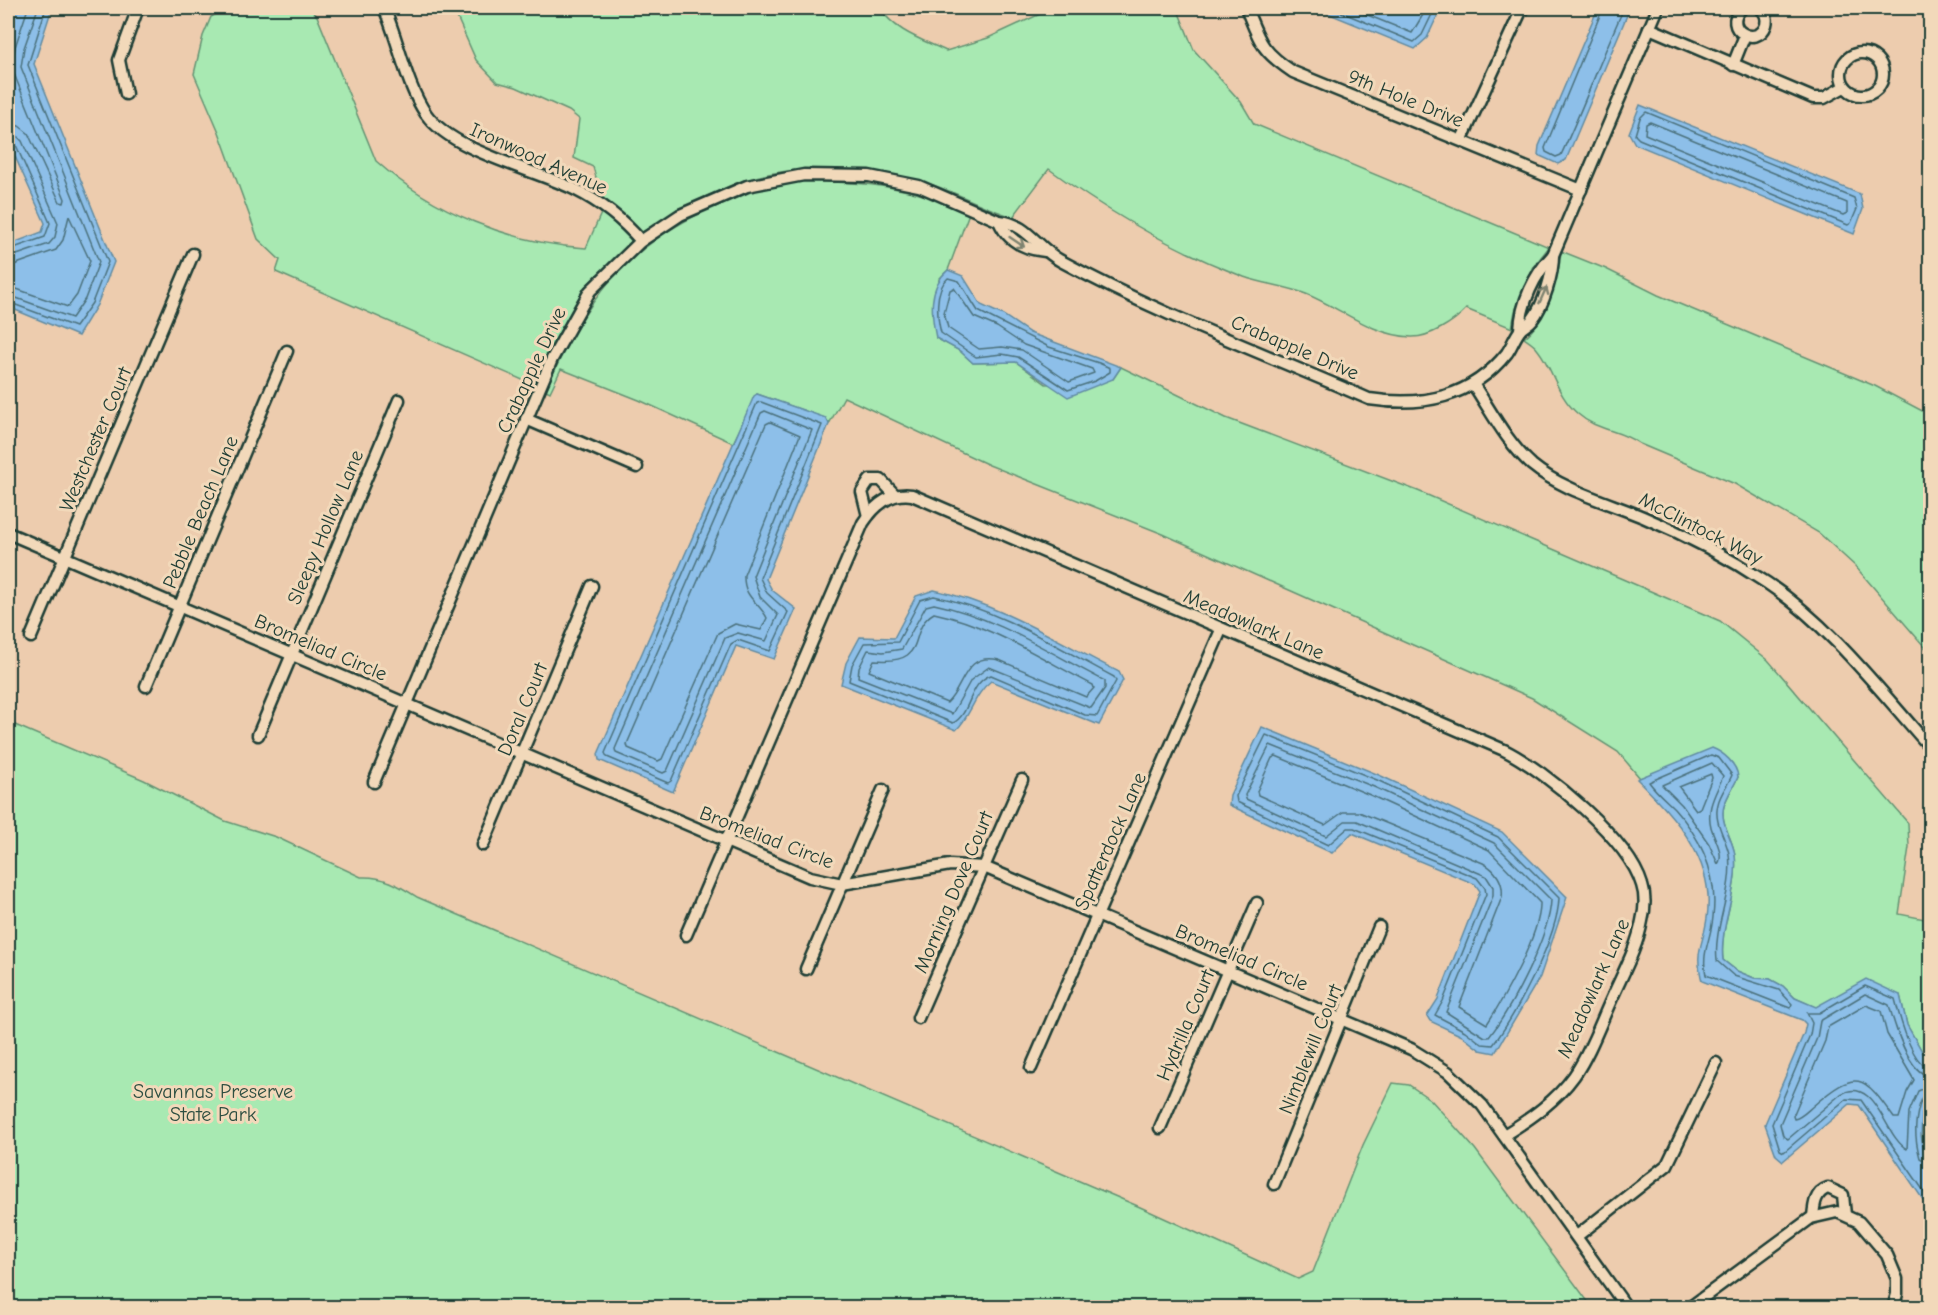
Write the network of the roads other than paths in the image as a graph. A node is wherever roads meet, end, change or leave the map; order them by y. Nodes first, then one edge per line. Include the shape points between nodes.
1 (138, 8) edge
2 (384, 8) edge
3 (1246, 8) edge
4 (1525, 8) edge
5 (1658, 8) edge
6 (1742, 8) edge
7 (1760, 8) edge
8 (1649, 28) junction
9 (1746, 35) junction
10 (1733, 65) junction
11 (1844, 87) junction
12 (126, 94) dead end
13 (1462, 140) junction
14 (1581, 190) junction
15 (641, 241) junction
16 (193, 255) dead end
17 (287, 351) dead end
18 (1473, 384) junction
19 (399, 400) dead end
20 (526, 419) junction
21 (637, 467) dead end
22 (895, 495) junction
23 (868, 516) junction
24 (8, 533) edge
25 (65, 557) junction
26 (592, 586) dead end
27 (180, 606) junction
28 (1221, 630) junction
29 (31, 637) dead end
30 (291, 655) junction
31 (146, 686) dead end
32 (409, 704) junction
33 (258, 735) dead end
34 (1930, 747) edge
35 (523, 753) junction
36 (1022, 780) dead end
37 (374, 782) dead end
38 (883, 790) dead end
39 (726, 843) junction
40 (483, 845) dead end
41 (984, 867) junction
42 (842, 884) junction
43 (1257, 903) dead end
44 (1097, 915) junction
45 (1379, 927) dead end
46 (686, 935) dead end
47 (806, 969) dead end
48 (1228, 971) junction
49 (918, 1018) dead end
50 (1342, 1018) junction
51 (1716, 1063) dead end
52 (1031, 1068) dead end
53 (1160, 1128) dead end
54 (1504, 1135) junction
55 (1274, 1184) dead end
56 (1845, 1215) junction
57 (1813, 1217) junction
58 (1577, 1236) junction
59 (1627, 1308) edge
60 (1689, 1308) edge
61 (1893, 1308) edge

1 - 12 street via 119,60
2 - 15 street, Ironwood Avenue via 411,83 433,121 454,140 575,189 604,206
3 - 13 street, 9th Hole Drive via 1270,57 1293,72
4 - 13 street
5 - 8 street, Crabapple Drive
6 - 9 street via 1736,14 1736,24
7 - 9 street via 1766,18 1764,28 1756,35
8 - 10 street
8 - 14 street, Crabapple Drive
9 - 10 street
10 - 11 street via 1813,98 1824,98
11 - 11 street via 1861,96 1874,92 1882,81 1879,62 1867,54 1853,55 1840,72
13 - 14 street, 9th Hole Drive
14 - 18 street, Crabapple Drive via 1553,255 1540,269 1521,314 1520,330 1506,354
15 - 18 street, Crabapple Drive via 680,215 747,186 804,175 869,177 919,186 999,221 1010,222 1037,239 1045,251 1119,291 1369,399 1401,403 1437,399
15 - 20 street, Crabapple Drive via 590,291 552,359
16 - 25 street, Westchester Court
17 - 27 street, Pebble Beach Lane
18 - 34 street, McClintock Way via 1516,449 1534,466 1559,482 1660,524 1728,558 1807,614
19 - 30 street, Sleepy Hollow Lane
20 - 21 street
20 - 32 street, Crabapple Drive
22 - 23 street
22 - 23 street via 881,480 870,480 862,492
22 - 28 street, Meadowlark Lane via 928,500
23 - 39 street
24 - 25 street, Bromeliad Circle
25 - 27 street, Bromeliad Circle
25 - 29 street, Westchester Court
26 - 35 street, Doral Court
27 - 30 street, Bromeliad Circle
27 - 31 street, Pebble Beach Lane
28 - 44 street, Spatterdock Lane
28 - 54 street, Meadowlark Lane via 1523,759 1572,797 1637,871 1645,897 1639,933 1586,1056 1550,1102
30 - 32 street, Bromeliad Circle
30 - 33 street, Sleepy Hollow Lane
32 - 35 street, Bromeliad Circle
32 - 37 street, Crabapple Drive
35 - 39 street, Bromeliad Circle
35 - 40 street, Doral Court
36 - 41 street, Morning Dove Court
38 - 42 street
39 - 42 street, Bromeliad Circle via 810,877
39 - 46 street
41 - 42 street, Bromeliad Circle via 950,865
41 - 44 street, Bromeliad Circle
41 - 49 street, Morning Dove Court
42 - 47 street
43 - 48 street, Hydrilla Court
44 - 48 street, Bromeliad Circle
44 - 52 street, Spatterdock Lane
45 - 50 street, Nimblewill Court
48 - 50 street, Bromeliad Circle
48 - 53 street, Hydrilla Court
50 - 54 street, Bromeliad Circle via 1411,1049 1449,1072
50 - 55 street, Nimblewill Court
51 - 58 street via 1667,1166
54 - 58 street, Bromeliad Circle
56 - 57 street
56 - 57 street via 1843,1195 1828,1188 1815,1200
56 - 61 street via 1866,1228 1895,1270 1898,1287
57 - 60 street
58 - 59 street, Bromeliad Circle

